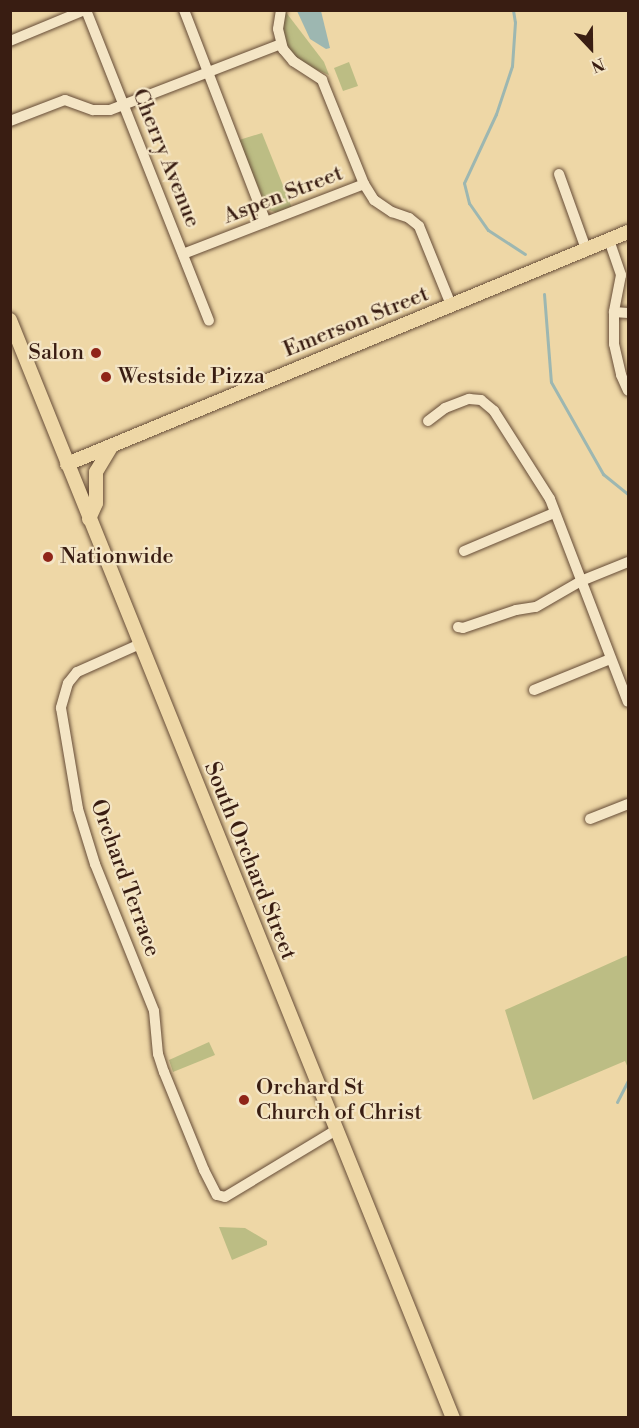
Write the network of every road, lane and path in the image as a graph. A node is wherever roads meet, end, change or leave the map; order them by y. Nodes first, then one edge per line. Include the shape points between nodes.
1 (85, 10) edge
2 (184, 10) edge
3 (280, 10) edge
4 (10, 41) edge
5 (281, 44) junction
6 (208, 73) junction
7 (124, 105) junction
8 (10, 121) edge
9 (559, 174) dead end
10 (364, 184) junction
11 (266, 222) junction
12 (628, 232) edge
13 (609, 240) junction
14 (586, 249) junction
15 (183, 254) junction
16 (451, 305) junction
17 (614, 312) junction
18 (628, 313) edge
19 (10, 320) edge
20 (209, 321) dead end
21 (628, 392) edge
22 (428, 421) dead end
23 (112, 446) junction
24 (67, 464) junction
25 (554, 513) junction
26 (89, 519) junction
27 (464, 551) dead end
28 (628, 562) edge
29 (581, 581) junction
30 (458, 627) dead end
31 (140, 644) junction
32 (610, 658) junction
33 (534, 690) dead end
34 (628, 702) edge
35 (628, 804) edge
36 (590, 819) dead end
37 (336, 1130) junction
38 (453, 1418) edge

1 - 4 street
1 - 7 street, Cherry Avenue
2 - 6 street
3 - 5 street
5 - 6 street
5 - 10 street via 293,61 322,80
6 - 7 street
6 - 11 street
7 - 8 street via 102,111 65,100
7 - 15 street, Cherry Avenue
9 - 14 street
10 - 11 street, Aspen Street
10 - 16 street via 381,206 419,226
11 - 15 street, Aspen Street
12 - 13 main road, Emerson Street
13 - 14 main road, Emerson Street
13 - 17 street via 621,275
14 - 16 main road, Emerson Street
15 - 20 street, Cherry Avenue
16 - 23 main road, Emerson Street
17 - 18 street
17 - 21 street via 614,344
19 - 24 main road, South Orchard Street
22 - 25 street via 445,408 469,399 487,404 533,470
23 - 24 main road, Emerson Street
23 - 26 main road via 96,472 96,503
24 - 26 main road, South Orchard Street
25 - 27 street
25 - 29 street
26 - 31 main road, South Orchard Street
28 - 29 street
29 - 30 street via 536,607
29 - 32 street
31 - 37 main road, South Orchard Street
31 - 37 street, Orchard Terrace via 72,677 61,708 62,729 91,853 154,1011 158,1054 200,1162 214,1192 225,1197
32 - 33 street
32 - 34 street
35 - 36 street
37 - 38 main road, South Orchard Street

